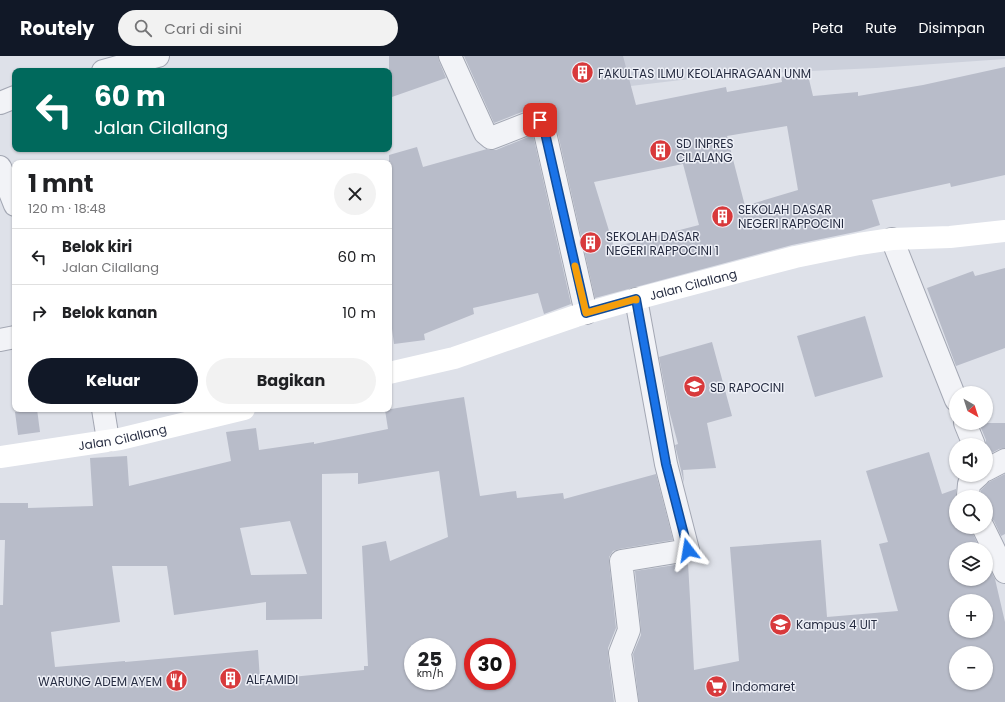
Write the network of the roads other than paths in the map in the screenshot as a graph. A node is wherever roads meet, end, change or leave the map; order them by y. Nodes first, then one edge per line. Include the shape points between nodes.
1 (155, 56) edge
2 (450, 56) edge
3 (113, 68) edge
4 (12, 98) edge
5 (0, 102) edge
6 (0, 167) edge
7 (12, 197) edge
8 (1005, 230) edge
9 (892, 239) junction
10 (636, 299) junction
11 (586, 313) junction
12 (12, 338) edge
13 (0, 340) edge
14 (392, 372) edge
15 (950, 386) edge
16 (103, 412) edge
17 (232, 412) edge
18 (108, 440) junction
19 (0, 457) edge
20 (1005, 460) edge
21 (993, 466) edge
22 (986, 534) edge
23 (1005, 572) edge
24 (627, 702) edge

1 - 3 street
2 - 11 street via 485,133 491,138 537,120 543,124
4 - 5 street
6 - 7 street
8 - 9 street, Jalan Cilallang via 950,237
9 - 10 street, Jalan Cilallang via 795,258
9 - 15 street
10 - 11 street, Jalan Cilallang
10 - 24 street via 666,464 688,550 621,562 629,630 620,653
11 - 14 street, Jalan Cilallang via 454,358
12 - 13 street
16 - 18 street
17 - 18 street, Jalan Cilallang
18 - 19 street, Jalan Cilallang
20 - 21 street
22 - 23 street

